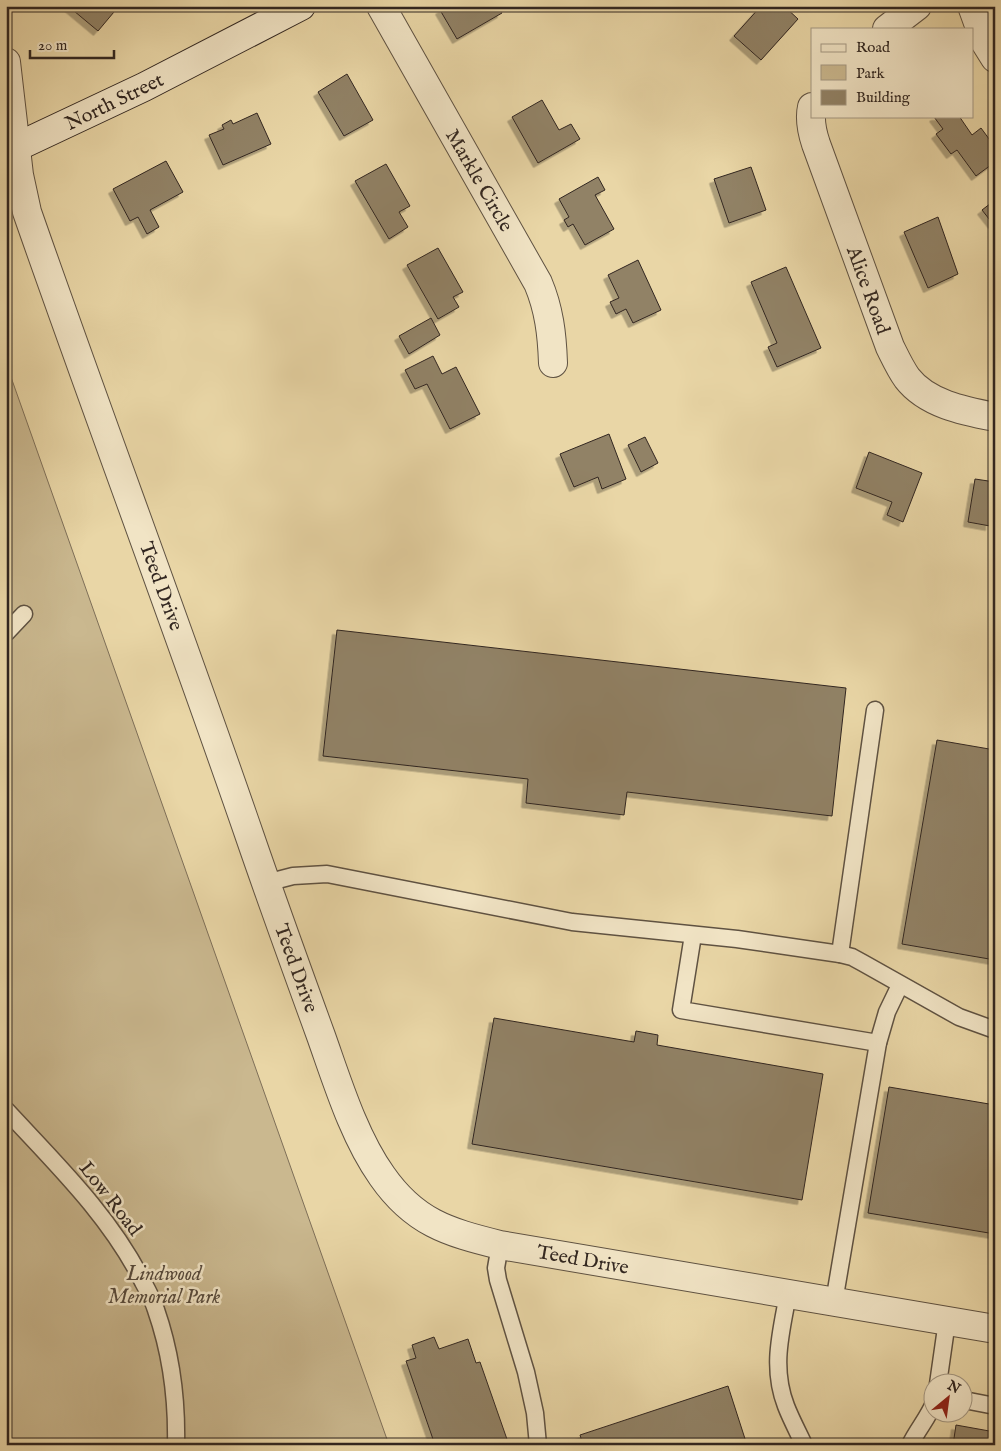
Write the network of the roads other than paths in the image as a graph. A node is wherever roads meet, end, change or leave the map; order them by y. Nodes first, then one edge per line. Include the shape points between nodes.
1 (301, 6) edge
2 (381, 6) edge
3 (917, 6) edge
4 (972, 6) edge
5 (888, 28) edge
6 (995, 58) edge
7 (6, 62) edge
8 (811, 110) edge
9 (11, 150) edge
10 (553, 363) dead end
11 (995, 416) edge
12 (24, 614) dead end
13 (6, 633) edge
14 (875, 710) dead end
15 (266, 884) junction
16 (693, 934) junction
17 (840, 954) junction
18 (900, 985) junction
19 (995, 1030) edge
20 (878, 1043) junction
21 (6, 1110) edge
22 (500, 1245) junction
23 (788, 1294) junction
24 (834, 1302) junction
25 (947, 1321) junction
26 (995, 1329) edge
27 (939, 1374) edge
28 (974, 1402) edge
29 (995, 1406) edge
30 (924, 1421) edge
31 (176, 1445) edge
32 (538, 1445) edge
33 (804, 1445) edge
34 (910, 1445) edge

1 - 9 street, North Street
2 - 10 street, Markle Circle via 538,283 549,314
3 - 5 street
4 - 6 street via 985,42
7 - 9 street, Teed Drive
8 - 11 street, Alice Road via 811,128 816,144 898,364 920,392 956,408
9 - 15 street, Teed Drive via 30,221
12 - 13 lane
14 - 17 lane
15 - 16 lane via 293,876 327,874 572,922
15 - 22 street, Teed Drive via 340,1088 381,1175 395,1193 424,1219 441,1228
16 - 17 lane
16 - 20 lane via 680,1010
17 - 18 lane via 852,957
18 - 19 lane via 959,1018
18 - 20 lane via 887,1012
20 - 24 lane
21 - 31 lane, Low Road via 93,1204 119,1239 156,1308 172,1371
22 - 23 street, Teed Drive
22 - 32 lane via 496,1268 498,1280 526,1372
23 - 24 street, Teed Drive
23 - 33 lane via 779,1346 778,1376 786,1406
24 - 25 street, Teed Drive
25 - 26 street, Teed Drive
25 - 27 lane
28 - 29 lane
30 - 34 lane

